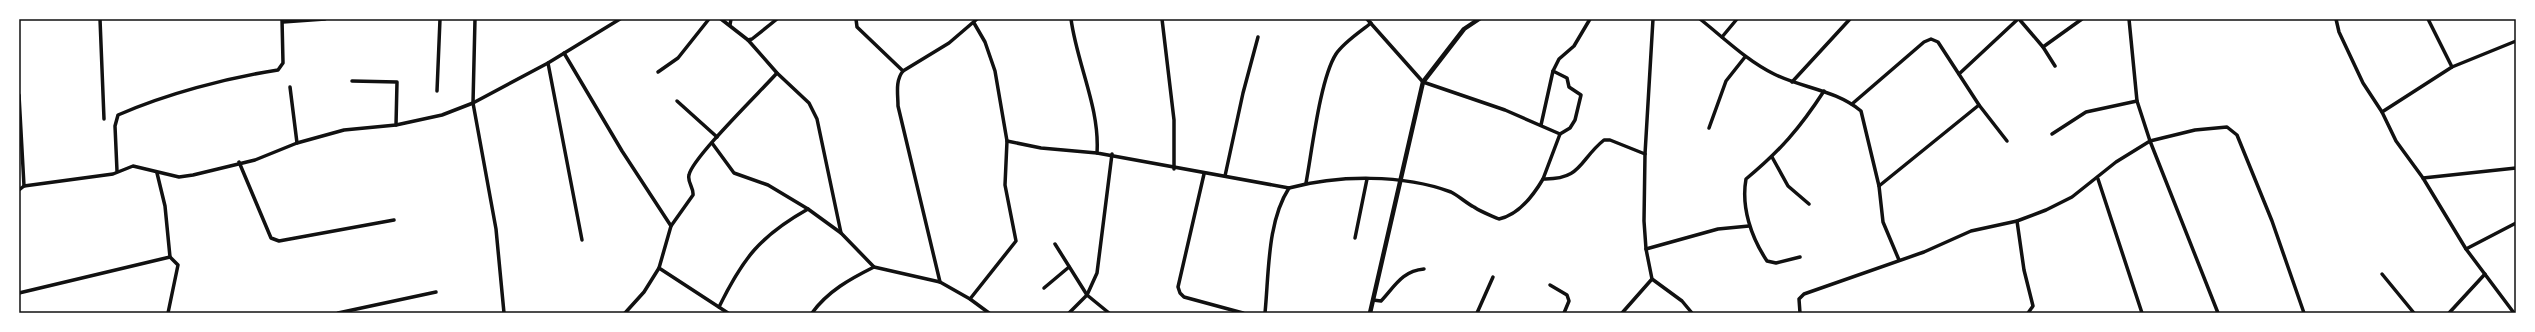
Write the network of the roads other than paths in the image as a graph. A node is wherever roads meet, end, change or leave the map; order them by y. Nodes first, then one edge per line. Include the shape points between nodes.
1 (100, 19) edge
2 (325, 19) edge
3 (440, 19) edge
4 (475, 19) edge
5 (620, 19) edge
6 (709, 19) edge
7 (721, 19) edge
8 (730, 19) edge
9 (777, 19) edge
10 (856, 19) edge
11 (977, 19) edge
12 (1070, 19) edge
13 (1162, 19) edge
14 (1367, 19) edge
15 (1479, 19) edge
16 (1590, 19) edge
17 (1653, 19) edge
18 (1700, 19) edge
19 (1737, 19) edge
20 (1850, 19) edge
21 (2018, 19) edge
22 (2082, 19) edge
23 (2129, 19) edge
24 (2336, 19) edge
25 (2428, 19) edge
26 (282, 20) edge
27 (974, 23) junction
28 (1371, 23) junction
29 (730, 25) junction
30 (1258, 37) dead end
31 (1722, 37) junction
32 (748, 40) junction
33 (2516, 41) edge
34 (2043, 47) junction
35 (564, 53) junction
36 (1745, 57) junction
37 (548, 63) junction
38 (2055, 66) dead end
39 (2452, 67) junction
40 (1552, 71) junction
41 (658, 72) dead end
42 (903, 72) junction
43 (778, 74) junction
44 (1958, 74) junction
45 (352, 82) dead end
46 (1423, 82) junction
47 (1792, 82) junction
48 (290, 87) dead end
49 (437, 91) dead end
50 (1824, 91) junction
51 (19, 96) edge
52 (677, 101) dead end
53 (2137, 101) junction
54 (473, 103) junction
55 (1852, 104) junction
56 (1980, 105) junction
57 (2382, 112) junction
58 (104, 119) dead end
59 (396, 125) junction
60 (1541, 125) junction
61 (1709, 128) dead end
62 (1560, 134) junction
63 (2052, 134) dead end
64 (717, 138) junction
65 (1007, 141) junction
66 (2007, 141) dead end
67 (2150, 141) junction
68 (297, 143) junction
69 (712, 143) junction
70 (1098, 153) junction
71 (1112, 154) junction
72 (1645, 154) junction
73 (1772, 157) junction
74 (239, 162) junction
75 (2516, 168) edge
76 (1174, 169) junction
77 (117, 171) junction
78 (157, 173) junction
79 (1204, 174) junction
80 (1225, 176) junction
81 (2423, 178) junction
82 (1367, 179) junction
83 (1543, 179) junction
84 (2098, 179) junction
85 (1402, 180) junction
86 (1306, 183) junction
87 (24, 186) junction
88 (1879, 186) junction
89 (1289, 188) junction
90 (19, 190) edge
91 (1809, 204) dead end
92 (808, 209) junction
93 (394, 220) dead end
94 (2017, 221) junction
95 (2516, 223) edge
96 (671, 226) junction
97 (1749, 226) junction
98 (841, 233) junction
99 (1355, 238) dead end
100 (582, 240) dead end
101 (1055, 244) dead end
102 (1646, 249) junction
103 (2466, 249) junction
104 (170, 257) junction
105 (1800, 257) dead end
106 (1898, 260) junction
107 (1069, 266) junction
108 (874, 267) junction
109 (659, 268) junction
110 (1424, 269) dead end
111 (2382, 274) dead end
112 (2484, 274) junction
113 (1493, 277) dead end
114 (1652, 279) junction
115 (940, 282) junction
116 (1550, 285) dead end
117 (1044, 288) dead end
118 (436, 292) dead end
119 (19, 293) edge
120 (1087, 295) junction
121 (970, 299) junction
122 (1373, 300) junction
123 (719, 307) junction
124 (168, 313) edge
125 (338, 313) edge
126 (504, 313) edge
127 (625, 313) edge
128 (728, 313) edge
129 (812, 313) edge
130 (989, 313) edge
131 (1069, 313) edge
132 (1109, 313) edge
133 (1243, 313) edge
134 (1265, 313) edge
135 (1370, 313) edge
136 (1477, 313) edge
137 (1564, 313) edge
138 (1623, 313) edge
139 (1692, 313) edge
140 (1800, 313) edge
141 (2028, 313) edge
142 (2142, 313) edge
143 (2218, 313) edge
144 (2304, 313) edge
145 (2414, 313) edge
146 (2449, 313) edge
147 (2514, 313) edge

1 - 58 street
2 - 26 street
3 - 49 street
4 - 54 street
5 - 35 street
6 - 41 street via 678,58
7 - 29 street
8 - 29 street
9 - 32 street
10 - 42 street via 857,27
11 - 27 street
12 - 70 street via 1090,98
13 - 76 street via 1174,120
14 - 28 street
15 - 46 street via 1464,29
16 - 40 street via 1574,46 1559,59
17 - 72 street
18 - 31 street
19 - 31 street
20 - 47 street
21 - 34 street
21 - 44 street
22 - 34 street
23 - 53 street
24 - 57 street via 2338,32 2363,83
25 - 39 street
26 - 77 street via 283,63 278,70 250,74 118,115 115,126
27 - 42 street via 949,43
27 - 65 street via 985,42 995,71
28 - 46 street
28 - 86 street via 1337,53 1332,63 1319,111
29 - 32 street
30 - 80 street
31 - 36 street
32 - 43 street
33 - 39 street
34 - 38 street
35 - 37 street
35 - 96 street via 622,151
36 - 47 street
36 - 61 street via 1726,81
37 - 54 street
37 - 100 street
39 - 57 street
40 - 60 street
40 - 62 street via 1567,78 1569,87 1581,94 1575,120 1570,128
42 - 115 street via 897,85 898,106
43 - 64 street
43 - 98 street via 809,103 817,119
44 - 55 street via 1938,42 1931,39 1924,42
44 - 56 street
45 - 59 street via 397,82
46 - 60 street
46 - 85 street
47 - 50 street
48 - 68 street
50 - 55 street
50 - 73 street via 1802,126
51 - 87 street
52 - 64 street
53 - 63 street via 2086,112
53 - 67 street
54 - 59 street via 442,115
54 - 126 street via 496,229
55 - 88 street via 1861,111
56 - 66 street
56 - 88 street
57 - 81 street via 2396,141
59 - 68 street via 344,130
60 - 62 street
62 - 83 street
64 - 69 street
65 - 70 street via 1041,148
65 - 121 street via 1005,185 1016,241
67 - 84 street via 2116,162
67 - 143 street
67 - 144 street via 2195,130 2227,127 2237,135 2272,221
68 - 74 street via 255,160
69 - 92 street via 734,173 768,185
69 - 96 street via 689,175 693,195
70 - 71 street
71 - 76 street
71 - 120 street via 1097,273
72 - 83 street via 1604,140 1577,171 1556,179
72 - 102 street
73 - 91 street via 1788,186
73 - 97 street via 1746,179
74 - 78 street via 178,177
74 - 93 street via 271,238 278,241
75 - 81 street
76 - 79 street
77 - 78 street via 132,166
77 - 87 street via 113,174
78 - 104 street via 165,206
79 - 80 street
79 - 133 street via 1178,287 1184,297
80 - 89 street
81 - 103 street
82 - 85 street
82 - 86 street
82 - 99 street
83 - 85 street via 1533,196 1514,213 1499,219 1474,208 1452,193
84 - 94 street via 2072,197
84 - 142 street
85 - 122 street
86 - 89 street
87 - 90 street
88 - 106 street via 1883,222
89 - 134 street via 1279,203 1270,255
92 - 98 street
92 - 123 street via 761,240 733,278
94 - 106 street via 1971,231 1924,252
94 - 141 street via 2024,270 2033,306
95 - 103 street
96 - 109 street
97 - 102 street via 1718,229
97 - 105 street via 1758,248 1767,261 1776,263
98 - 108 street
101 - 107 street
102 - 114 street
103 - 112 street
104 - 119 street
104 - 124 street via 178,266 178,274
106 - 140 street via 1804,294 1798,299
107 - 117 street
107 - 120 street
108 - 115 street
108 - 129 street via 835,290 820,302
109 - 123 street
109 - 127 street via 644,292
110 - 122 street via 1412,270 1394,284 1381,301
111 - 145 street
112 - 146 street
112 - 147 street
113 - 136 street
114 - 138 street
114 - 139 street via 1682,301
115 - 121 street
116 - 137 street via 1567,295 1569,301
118 - 125 street
120 - 131 street
120 - 132 street
121 - 130 street
122 - 135 street
123 - 128 street

